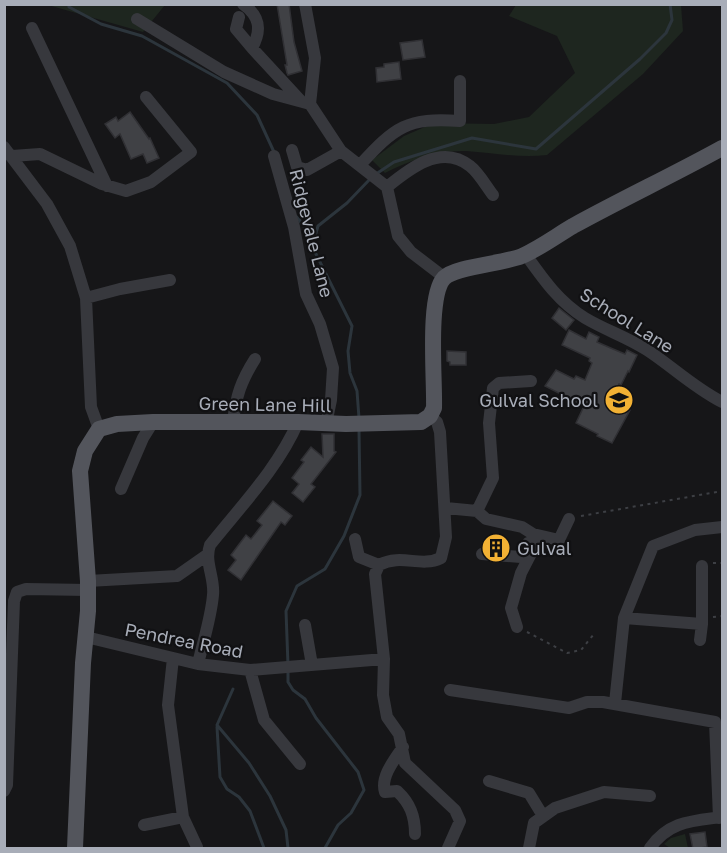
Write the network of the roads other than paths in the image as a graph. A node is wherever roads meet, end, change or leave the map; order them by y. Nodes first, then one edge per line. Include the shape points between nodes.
1 (243, 4) edge
2 (305, 4) edge
3 (238, 17) dead end
4 (136, 19) dead end
5 (32, 28) dead end
6 (252, 48) junction
7 (460, 81) dead end
8 (146, 97) dead end
9 (305, 102) junction
10 (723, 148) edge
11 (292, 150) dead end
12 (8, 151) edge
13 (341, 151) junction
14 (274, 156) dead end
15 (364, 169) junction
16 (385, 185) junction
17 (107, 186) junction
18 (493, 195) dead end
19 (525, 255) junction
20 (445, 278) junction
21 (170, 280) dead end
22 (86, 298) junction
23 (255, 359) dead end
24 (531, 381) dead end
25 (723, 402) edge
26 (430, 416) junction
27 (153, 422) junction
28 (233, 422) junction
29 (298, 422) junction
30 (326, 424) junction
31 (99, 429) junction
32 (121, 489) dead end
33 (446, 508) junction
34 (477, 511) junction
35 (569, 519) road end
36 (723, 527) edge
37 (536, 535) junction
38 (355, 539) dead end
39 (482, 554) dead end
40 (207, 555) junction
41 (379, 565) junction
42 (702, 566) dead end
43 (88, 585) junction
44 (624, 618) junction
45 (702, 624) junction
46 (304, 625) dead end
47 (517, 627) road end
48 (86, 637) junction
49 (700, 640) dead end
50 (173, 658) junction
51 (384, 659) junction
52 (198, 664) junction
53 (312, 665) junction
54 (250, 670) junction
55 (450, 690) dead end
56 (615, 703) junction
57 (403, 747) junction
58 (300, 764) dead end
59 (489, 782) dead end
60 (4, 791) edge
61 (650, 796) dead end
62 (543, 816) junction
63 (183, 817) junction
64 (721, 818) edge
65 (144, 825) dead end
66 (415, 834) dead end
67 (75, 849) edge
68 (196, 849) edge
69 (448, 849) edge
70 (529, 849) edge
71 (650, 849) edge

1 - 6 street via 258,20
2 - 9 street via 315,58
3 - 6 street via 236,29
4 - 9 street via 224,72 273,94
5 - 17 street
6 - 9 street
7 - 15 street via 460,121 410,124 386,137
8 - 17 street via 191,152 151,182 126,191
9 - 13 street
10 - 19 main road
11 - 13 street via 297,167 307,170
12 - 17 street via 40,153
12 - 22 street via 47,204 70,246
13 - 15 street
14 - 30 street, Ridgevale Lane via 294,227 306,294 333,368
15 - 16 street
16 - 18 street via 426,159 453,158 470,166
16 - 20 street via 398,236 411,252
19 - 20 main road via 457,271
19 - 25 street, School Lane via 563,301 634,342
20 - 26 main road via 437,291 434,408
21 - 22 street
22 - 31 street via 91,407
23 - 28 street via 242,380
24 - 34 street via 500,383 493,388 489,423 493,478
26 - 30 main road, Green Lane Hill via 421,422
26 - 33 street via 440,432
27 - 28 main road, Green Lane Hill
27 - 31 main road, Green Lane Hill
27 - 32 street
28 - 29 main road, Green Lane Hill
29 - 30 main road, Green Lane Hill
29 - 40 street via 290,440 210,545
31 - 43 main road via 85,451 80,471
33 - 34 street
33 - 41 street via 441,558 432,562 391,559
34 - 37 street via 486,519 522,527
35 - 37 street via 559,540
36 - 44 street via 695,530 653,546
37 - 39 street via 521,557
37 - 47 street via 511,608
38 - 41 street via 359,557
40 - 43 street via 177,576
40 - 52 street via 213,595
41 - 51 street via 375,574
42 - 45 street
43 - 48 main road
43 - 60 street via 17,592
44 - 45 street
44 - 56 street
45 - 49 street
46 - 53 street
48 - 50 street, Pendrea Road
48 - 67 main road
50 - 52 street, Pendrea Road
50 - 63 street via 168,705
51 - 53 street, Pendrea Road
51 - 57 street via 387,717
52 - 54 street, Pendrea Road
53 - 54 street, Pendrea Road
54 - 58 street via 264,720
55 - 56 street via 569,708 587,702
56 - 64 street via 714,722
57 - 66 street via 383,788 402,796 415,819
57 - 69 street via 405,763 455,810 459,821
59 - 62 street via 529,794
61 - 62 street via 604,792 555,808
62 - 70 street via 534,823
63 - 65 street
63 - 68 street
64 - 71 street via 684,822 659,835

